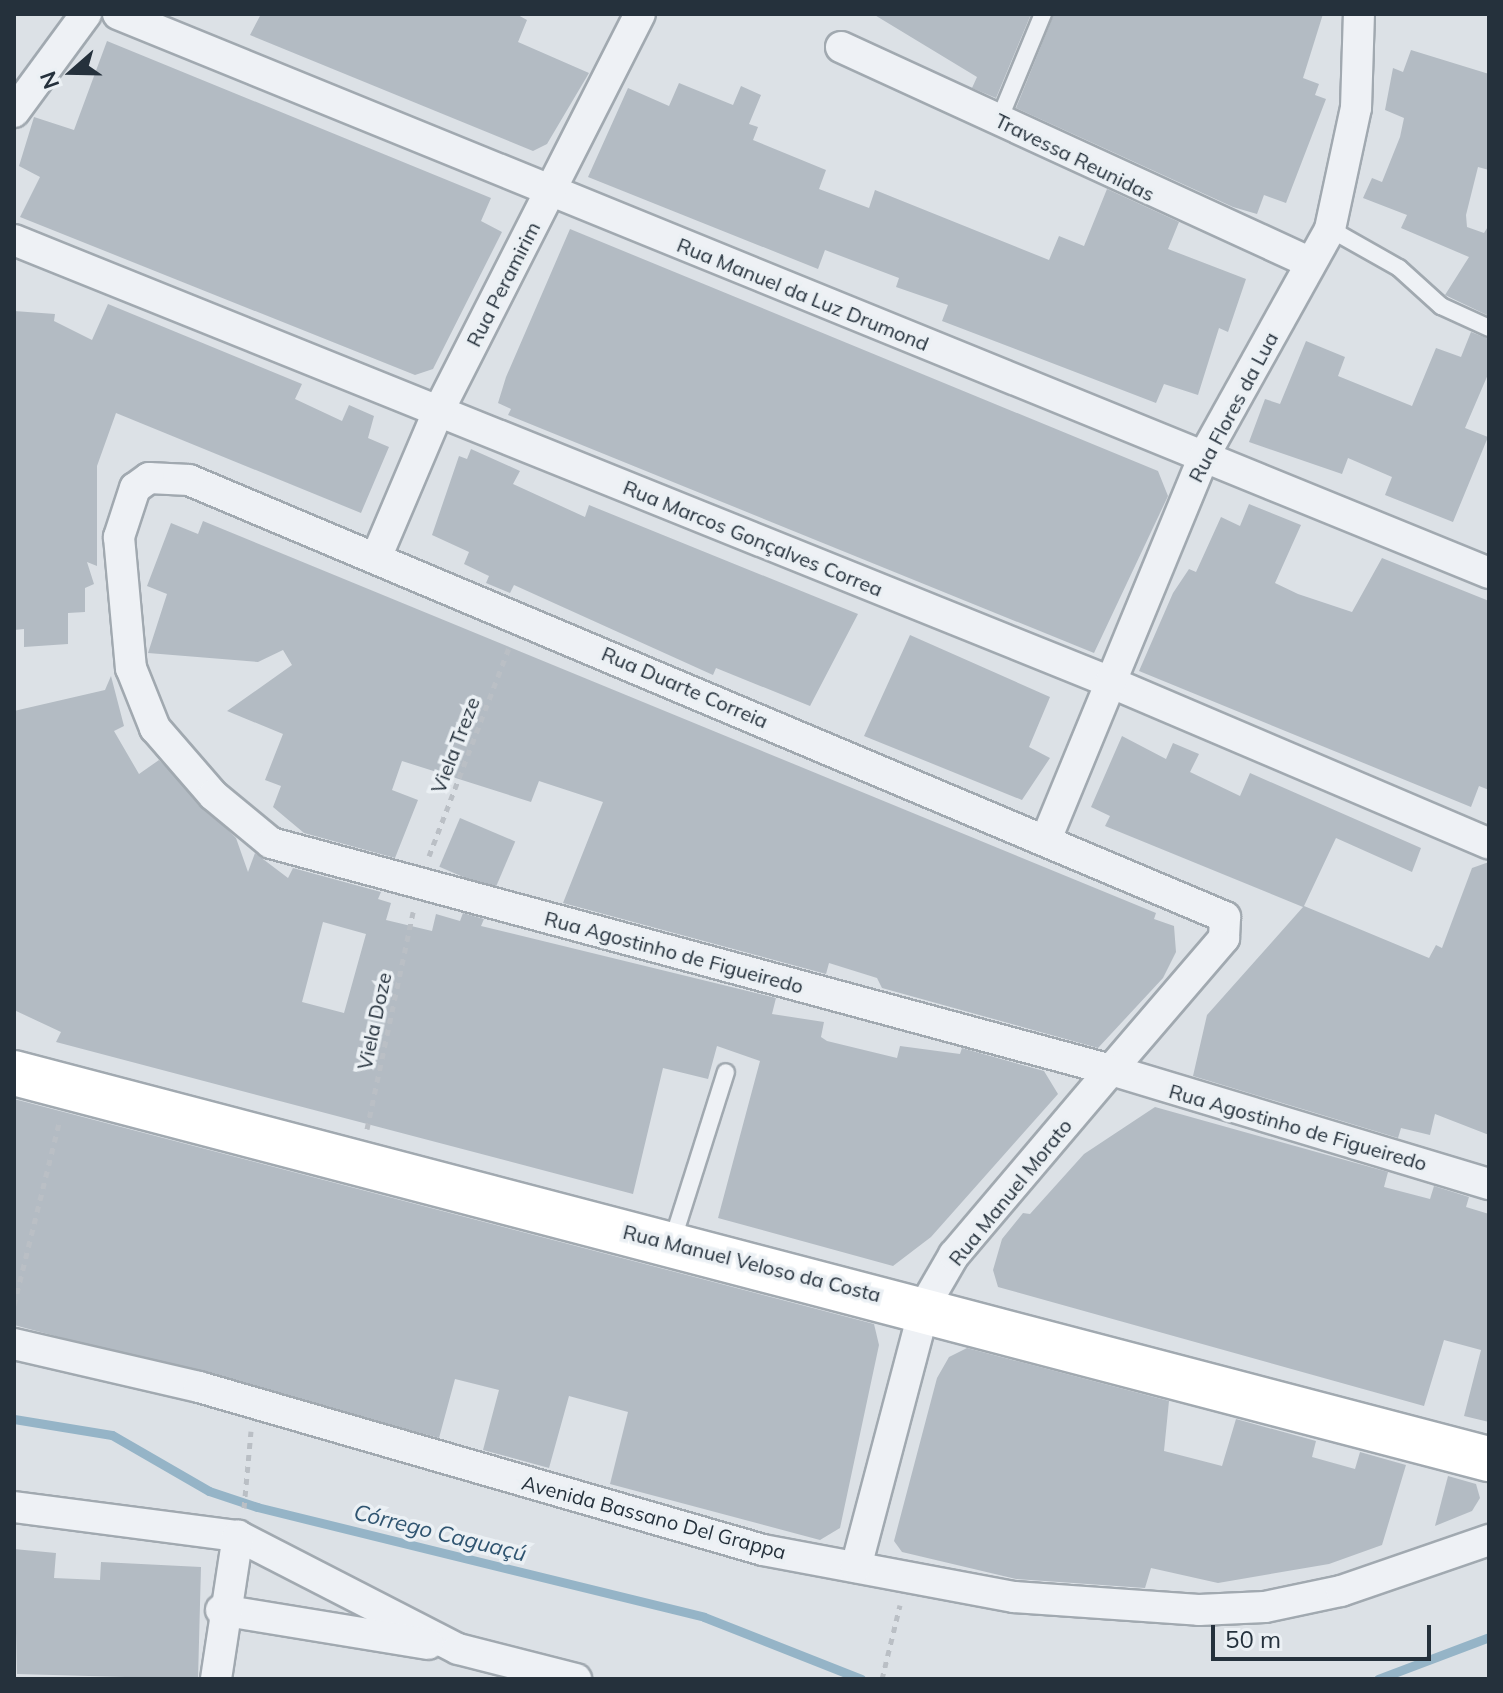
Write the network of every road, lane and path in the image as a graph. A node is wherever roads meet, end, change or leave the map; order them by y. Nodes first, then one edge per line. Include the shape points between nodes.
1 (86, 14) edge
2 (118, 14) edge
3 (640, 14) edge
4 (1043, 14) edge
5 (1359, 14) edge
6 (841, 47) dead end
7 (14, 112) edge
8 (999, 120) junction
9 (549, 193) junction
10 (1330, 229) junction
11 (14, 240) edge
12 (1311, 263) junction
13 (1489, 328) edge
14 (438, 412) junction
15 (1205, 454) junction
16 (149, 478) joint
17 (376, 558) junction
18 (1489, 573) edge
19 (521, 618) junction
20 (1110, 682) junction
21 (1047, 837) junction
22 (1489, 844) edge
23 (419, 883) junction
24 (1218, 909) joint
25 (1111, 1070) junction
26 (726, 1072) dead end
27 (14, 1073) edge
28 (68, 1087) junction
29 (360, 1165) junction
30 (1489, 1184) edge
31 (672, 1243) junction
32 (14, 1305) edge
33 (925, 1305) junction
34 (14, 1344) edge
35 (252, 1419) dead end
36 (1489, 1459) edge
37 (14, 1507) edge
38 (240, 1529) junction
39 (1489, 1540) edge
40 (856, 1567) junction
41 (221, 1610) junction
42 (895, 1627) dead end
43 (458, 1649) junction
44 (216, 1679) edge
45 (576, 1679) edge
46 (882, 1679) edge

1 - 7 street
2 - 9 street, Rua Manuel da Luz Drumond
3 - 9 street, Rua Peramirim
4 - 8 lane
5 - 10 street, Rua Flores da Lua via 1356,108
6 - 8 street, Travessa Reunidas
8 - 12 street, Travessa Reunidas
9 - 14 street, Rua Peramirim
9 - 15 street, Rua Manuel da Luz Drumond
10 - 12 street, Rua Flores da Lua
10 - 13 lane via 1399,268 1441,306
11 - 14 street, Rua Marcos Gonçalves Correa
12 - 15 street, Rua Flores da Lua
14 - 17 street, Rua Peramirim
14 - 20 street, Rua Marcos Gonçalves Correa
15 - 18 street, Rua Manuel da Luz Drumond
15 - 20 street, Rua Flores da Lua
16 - 17 street, Rua Duarte Correia via 189,480
16 - 23 street, Rua Agostinho de Figueiredo via 123,508 119,537 131,668 155,728 213,795 271,843
17 - 19 street, Rua Duarte Correia
19 - 21 street, Rua Duarte Correia
19 - 23 path, Viela Treze
20 - 21 street, Rua Flores da Lua
20 - 22 street, Rua Marcos Gonçalves Correa
21 - 24 street, Rua Duarte Correia
23 - 25 street, Rua Agostinho de Figueiredo
23 - 29 path, Viela Doze
24 - 25 street, Rua Manuel Morato via 1224,938
25 - 30 street, Rua Agostinho de Figueiredo
25 - 33 street, Rua Manuel Morato via 954,1255
26 - 31 lane
27 - 28 main road, Rua Manuel Veloso da Costa
28 - 29 main road, Rua Manuel Veloso da Costa
28 - 32 path
29 - 31 main road, Rua Manuel Veloso da Costa
31 - 33 main road, Rua Manuel Veloso da Costa
33 - 36 main road, Rua Manuel Veloso da Costa
33 - 40 street, Rua Manuel Morato
34 - 40 street, Avenida Bassano Del Grappa via 199,1387 763,1550
35 - 38 path
37 - 38 street
38 - 41 street
38 - 43 street
39 - 40 street, Avenida Bassano Del Grappa via 1341,1591 1199,1610 1014,1597
41 - 43 street
41 - 44 street
42 - 46 path
43 - 45 street

